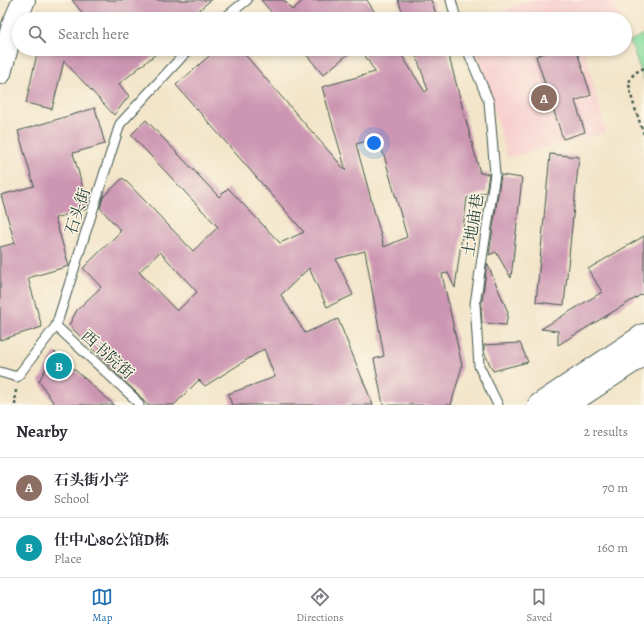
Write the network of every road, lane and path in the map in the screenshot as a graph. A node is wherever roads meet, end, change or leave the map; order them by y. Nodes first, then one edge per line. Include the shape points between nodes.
1 (24, 0) edge
2 (246, 0) edge
3 (451, 0) edge
4 (19, 12) edge
5 (231, 12) edge
6 (454, 12) edge
7 (12, 28) edge
8 (183, 56) edge
9 (470, 56) edge
10 (1, 66) edge
11 (644, 68) edge
12 (644, 135) edge
13 (56, 326) junction
14 (644, 335) edge
15 (644, 354) edge
16 (0, 372) edge
17 (140, 405) edge
18 (498, 405) edge
19 (539, 405) edge
20 (567, 405) edge

1 - 4 main road
2 - 5 lane
3 - 6 lane
7 - 10 main road
8 - 13 lane, 石头街 via 120,124
9 - 18 lane, 土地庙巷 via 489,102 495,174 475,304 479,366
11 - 12 path via 635,72 629,81 630,93
13 - 16 lane, 石头街 via 17,377
13 - 17 lane, 西书院街
14 - 19 main road
15 - 20 main road

